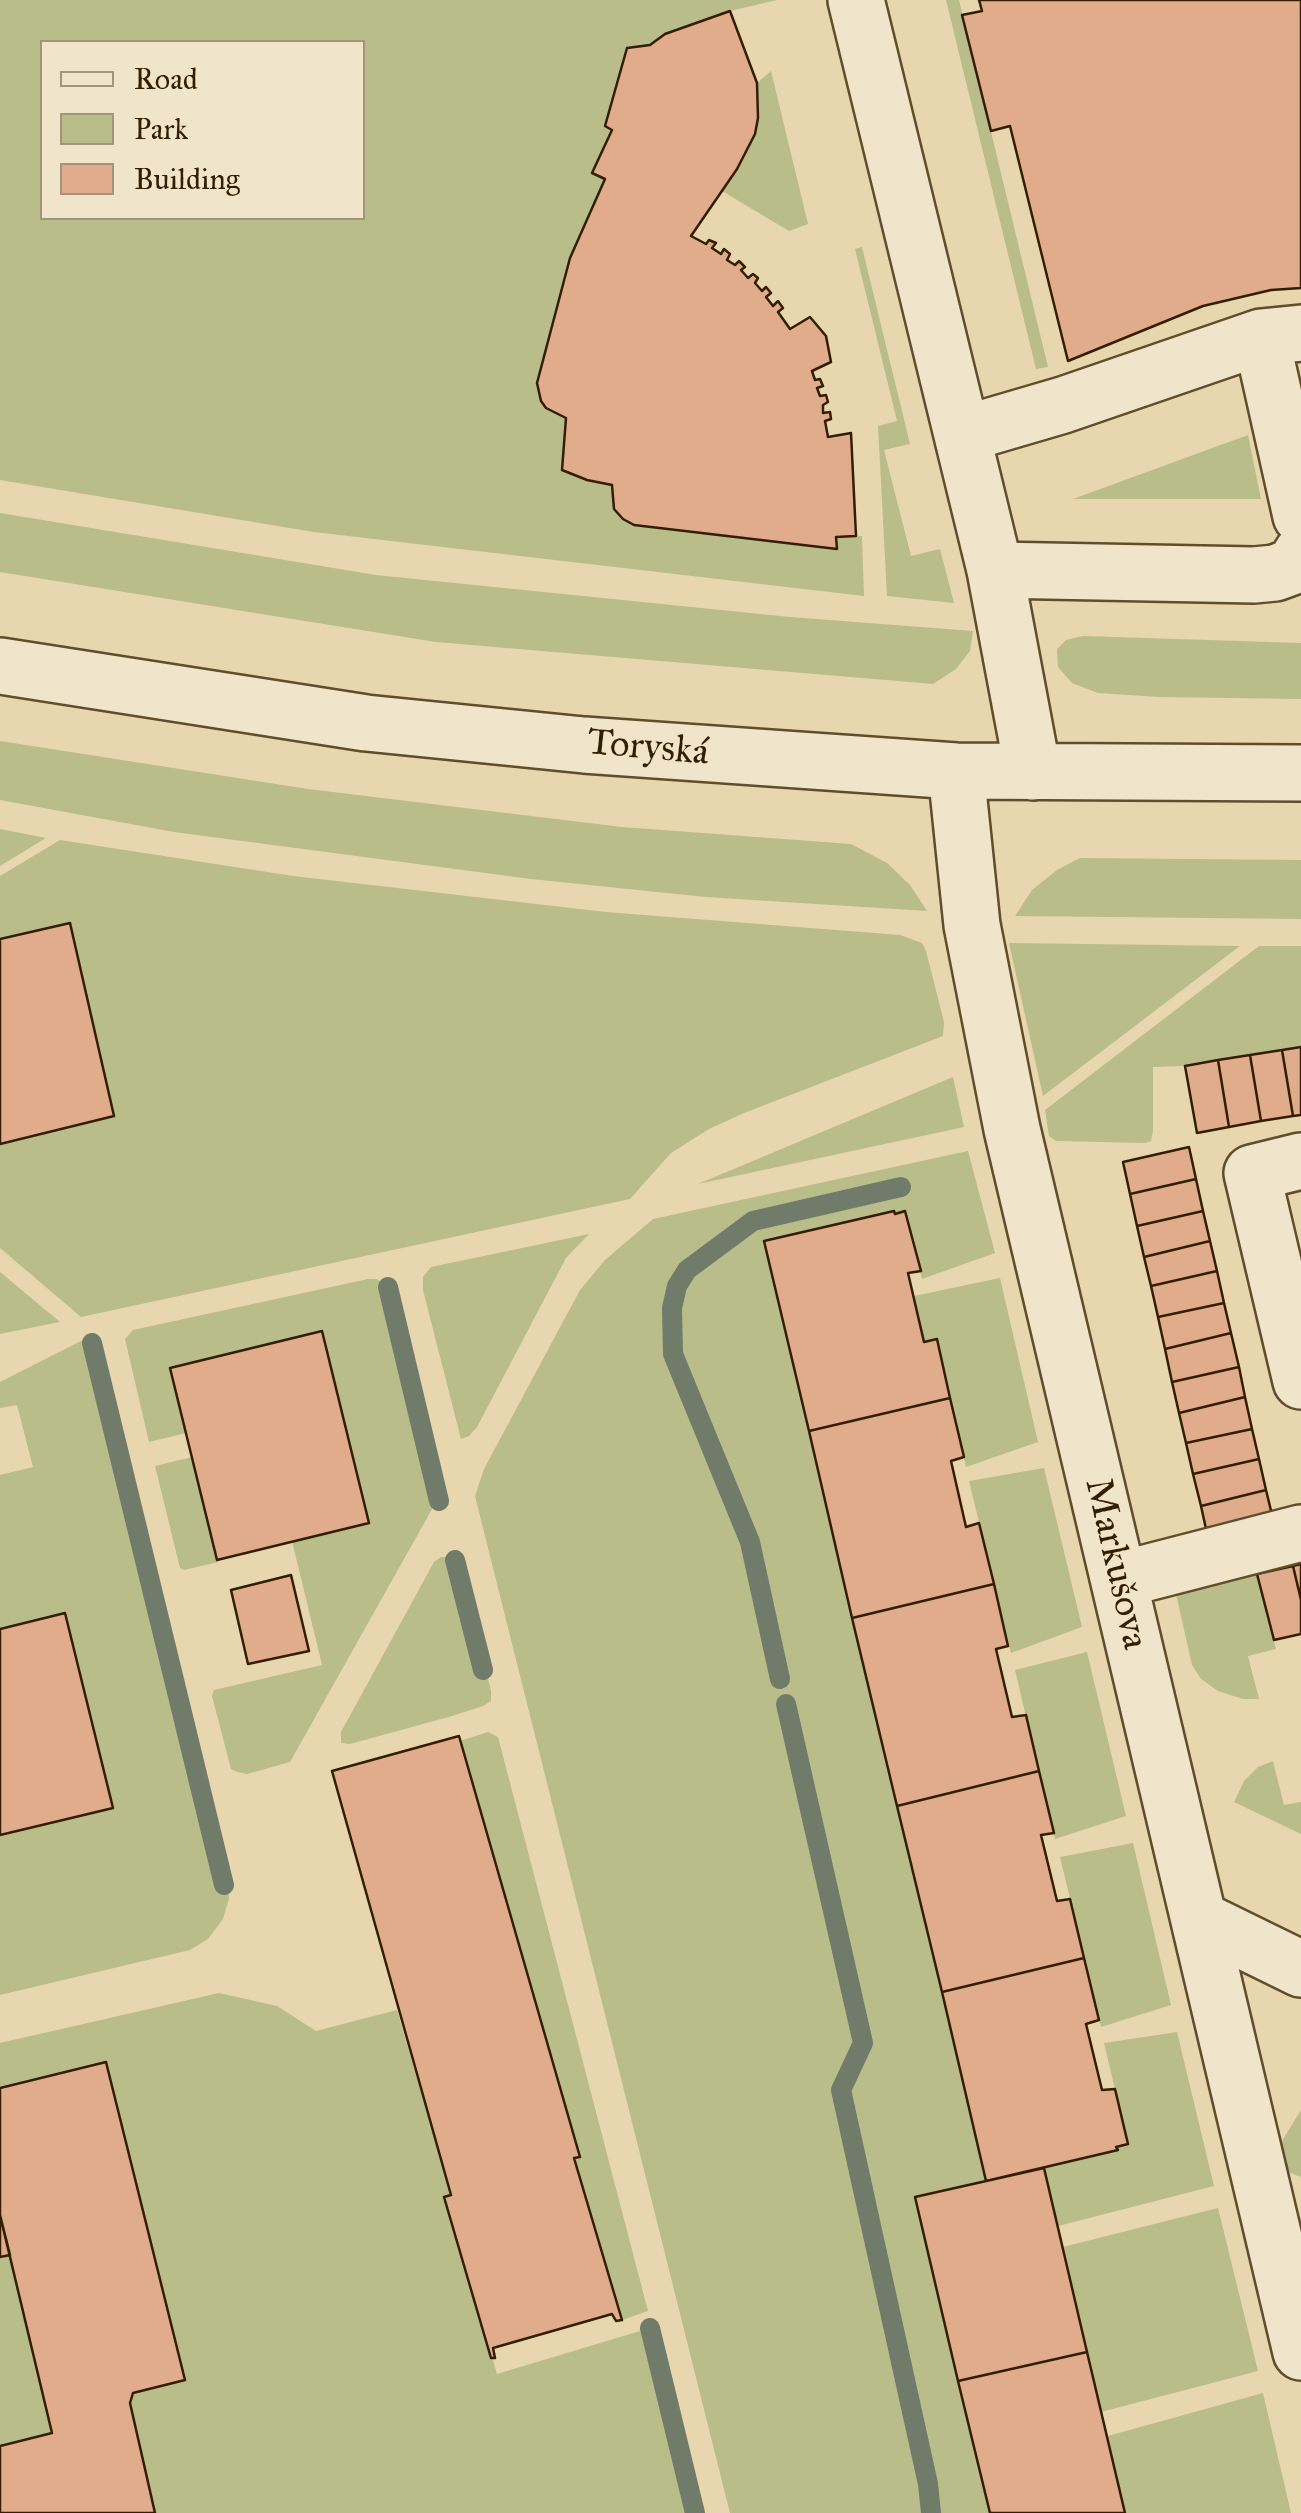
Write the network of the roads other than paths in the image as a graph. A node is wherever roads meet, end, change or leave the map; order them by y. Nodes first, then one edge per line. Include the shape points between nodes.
1 (856, 0) edge
2 (1281, 335) edge
3 (964, 434) junction
4 (1301, 516) edge
5 (1301, 554) edge
6 (995, 570) junction
7 (0, 666) edge
8 (956, 770) junction
9 (1032, 772) junction
10 (1301, 774) edge
11 (1301, 1162) edge
12 (1301, 1381) edge
13 (1301, 1533) edge
14 (1118, 1580) junction
15 (1199, 1919) junction
16 (1301, 1969) edge
17 (1301, 2352) edge

1 - 3 street
2 - 3 street
2 - 4 street
3 - 6 street
5 - 6 street via 1294,566 1275,574
6 - 9 street
7 - 8 street, Toryská via 366,723
8 - 9 street, Toryská
8 - 14 street, Markušova via 972,925 1012,1129
9 - 10 street, Toryská
11 - 12 street via 1252,1173
13 - 14 street
14 - 15 street, Markušova
15 - 16 street
15 - 17 street, Markušova

